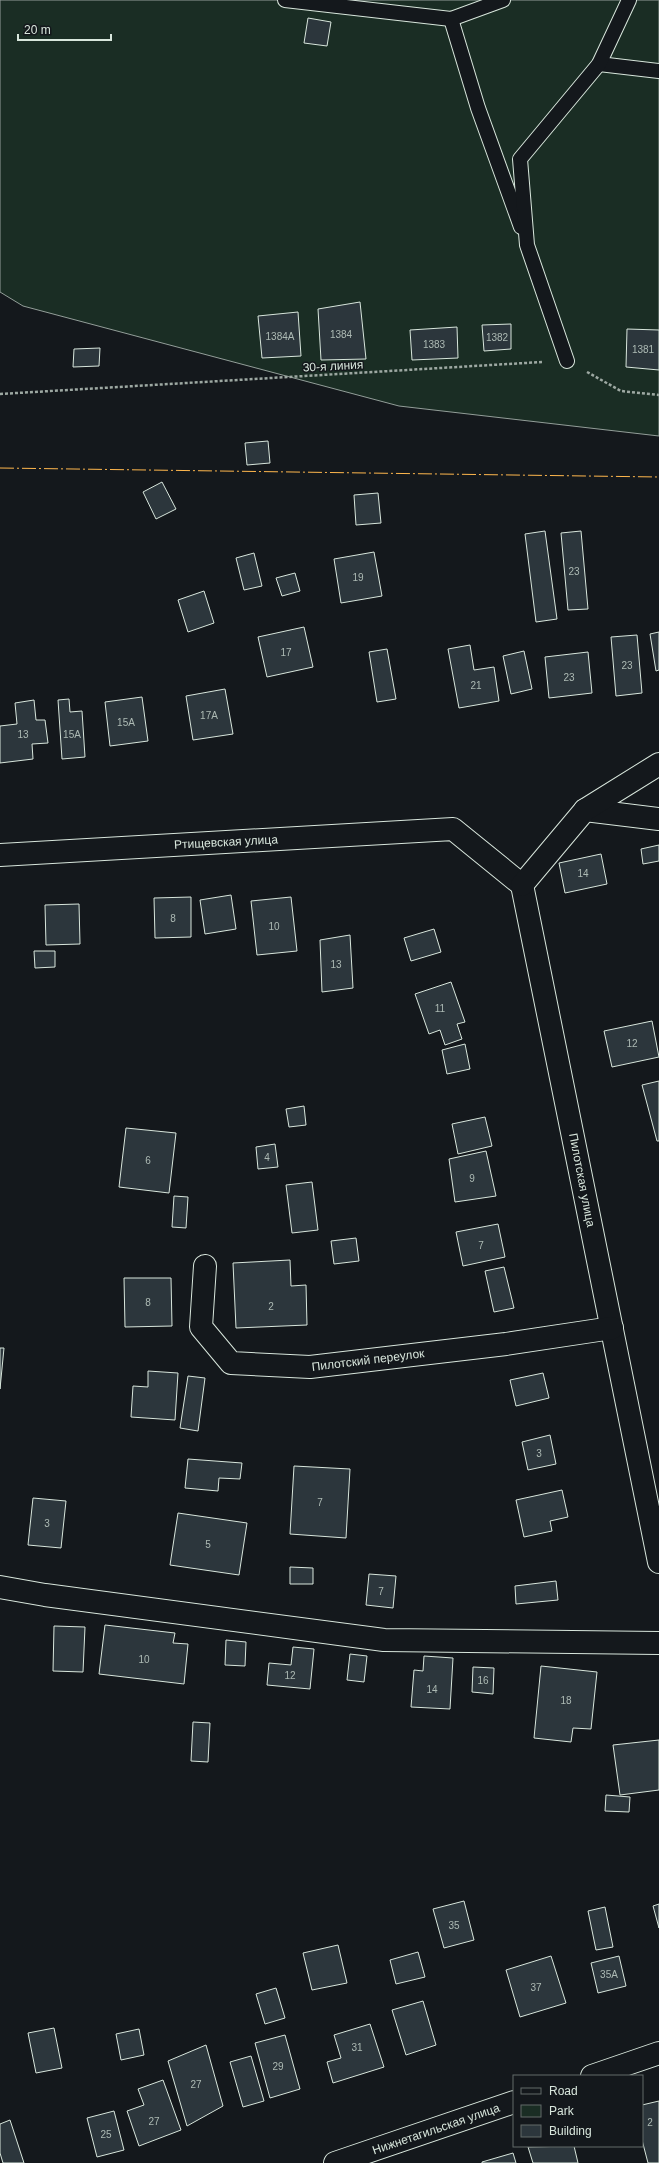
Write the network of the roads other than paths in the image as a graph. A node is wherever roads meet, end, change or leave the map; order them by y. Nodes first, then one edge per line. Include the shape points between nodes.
1 (284, 0) edge
2 (503, 0) edge
3 (629, 0) edge
4 (451, 19) junction
5 (599, 64) junction
6 (659, 71) edge
7 (527, 245) junction
8 (567, 361) road end
9 (659, 764) edge
10 (585, 810) junction
11 (659, 819) edge
12 (0, 855) edge
13 (522, 885) junction
14 (205, 1266) dead end
15 (612, 1328) junction
16 (659, 1562) edge
17 (0, 1587) edge
18 (659, 1643) edge
19 (659, 2053) edge
20 (595, 2075) edge
21 (513, 2102) edge
22 (335, 2163) edge

1 - 4 lane
2 - 4 lane
3 - 5 lane
4 - 7 lane via 478,108
5 - 6 lane
5 - 7 lane via 520,159
7 - 8 lane
9 - 10 street
10 - 11 street
10 - 13 street
12 - 13 street, Ртищевская улица via 453,829
13 - 15 street, Пилотская улица
14 - 15 street, Пилотский переулок via 201,1327 231,1362 310,1367 506,1344
15 - 16 street, Пилотская улица
17 - 18 street via 384,1640
19 - 20 street
21 - 22 street, Нижнетагильская улица

